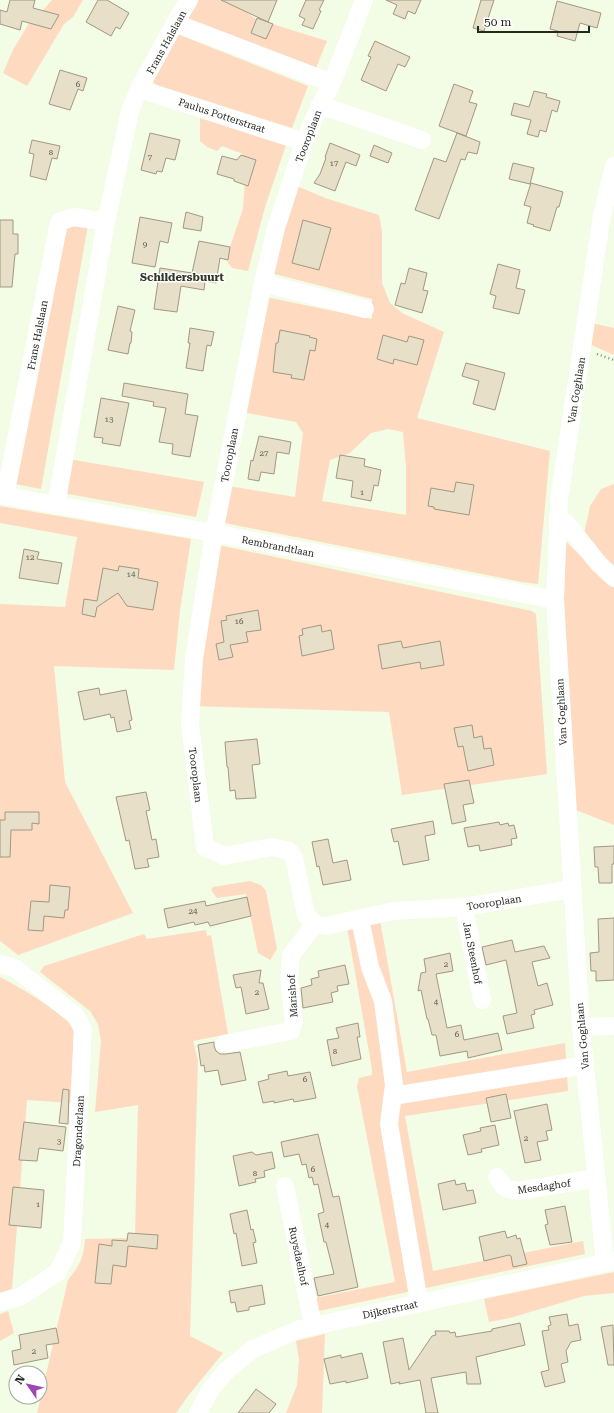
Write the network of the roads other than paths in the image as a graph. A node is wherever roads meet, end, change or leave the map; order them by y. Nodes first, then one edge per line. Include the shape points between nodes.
1 (189, 0) edge
2 (364, 0) edge
3 (175, 23) junction
4 (332, 83) junction
5 (139, 89) junction
6 (320, 105) junction
7 (422, 140) dead end
8 (304, 142) junction
9 (614, 166) edge
10 (106, 222) junction
11 (263, 283) junction
12 (365, 309) dead end
13 (3, 496) edge
14 (56, 506) junction
15 (558, 519) junction
16 (214, 533) junction
17 (614, 578) edge
18 (555, 600) junction
19 (572, 889) junction
20 (464, 907) junction
21 (360, 919) junction
22 (315, 924) junction
23 (0, 964) edge
24 (482, 1000) dead end
25 (614, 1026) edge
26 (581, 1027) junction
27 (224, 1044) dead end
28 (584, 1065) junction
29 (393, 1096) junction
30 (497, 1177) dead end
31 (596, 1178) junction
32 (285, 1186) dead end
33 (610, 1261) edge
34 (0, 1302) edge
35 (419, 1302) junction
36 (314, 1326) junction
37 (198, 1413) edge

1 - 3 street, Frans Halslaan
2 - 4 street, Tooroplaan
3 - 4 street
3 - 5 street, Frans Halslaan
4 - 6 street, Tooroplaan
5 - 8 street, Paulus Potterstraat
5 - 10 street, Frans Halslaan via 130,111
6 - 7 street, Tooroplaan
6 - 8 street, Tooroplaan
8 - 11 street, Tooroplaan via 276,228
9 - 15 street, Van Goghlaan via 602,215
10 - 13 street, Frans Halslaan via 74,217 58,222
10 - 14 street, Frans Halslaan
11 - 12 street
11 - 16 street, Tooroplaan
13 - 14 street, Rembrandtlaan
14 - 16 street, Rembrandtlaan
15 - 17 street via 566,523 599,564
15 - 18 street, Van Goghlaan
16 - 18 street, Rembrandtlaan
16 - 22 street, Tooroplaan via 194,659 190,724 205,847 224,856 272,846 290,851 294,858 306,915
18 - 19 street, Van Goghlaan
19 - 20 street, Tooroplaan
19 - 26 street, Van Goghlaan
20 - 21 street, Tooroplaan via 392,911
20 - 24 street, Jan Steenhof
21 - 22 street, Tooroplaan via 326,926
21 - 29 street via 370,966 383,1001 394,1085
22 - 27 street, Marishof via 291,955 289,980 294,1021 291,1031
23 - 34 street, Dragonderlaan via 15,968 75,1015 83,1029 72,1243 58,1272 20,1297
25 - 26 street
26 - 28 street, Van Goghlaan
28 - 29 street
28 - 31 street, Van Goghlaan
29 - 35 street via 389,1124
30 - 31 street, Mesdaghof via 505,1188 518,1191
31 - 33 street, Van Goghlaan
32 - 36 street, Ruysdaelhof
33 - 35 street, Dijkerstraat
35 - 36 street, Dijkerstraat
36 - 37 street, Dijkerstraat via 300,1328 253,1349 225,1372 210,1390

